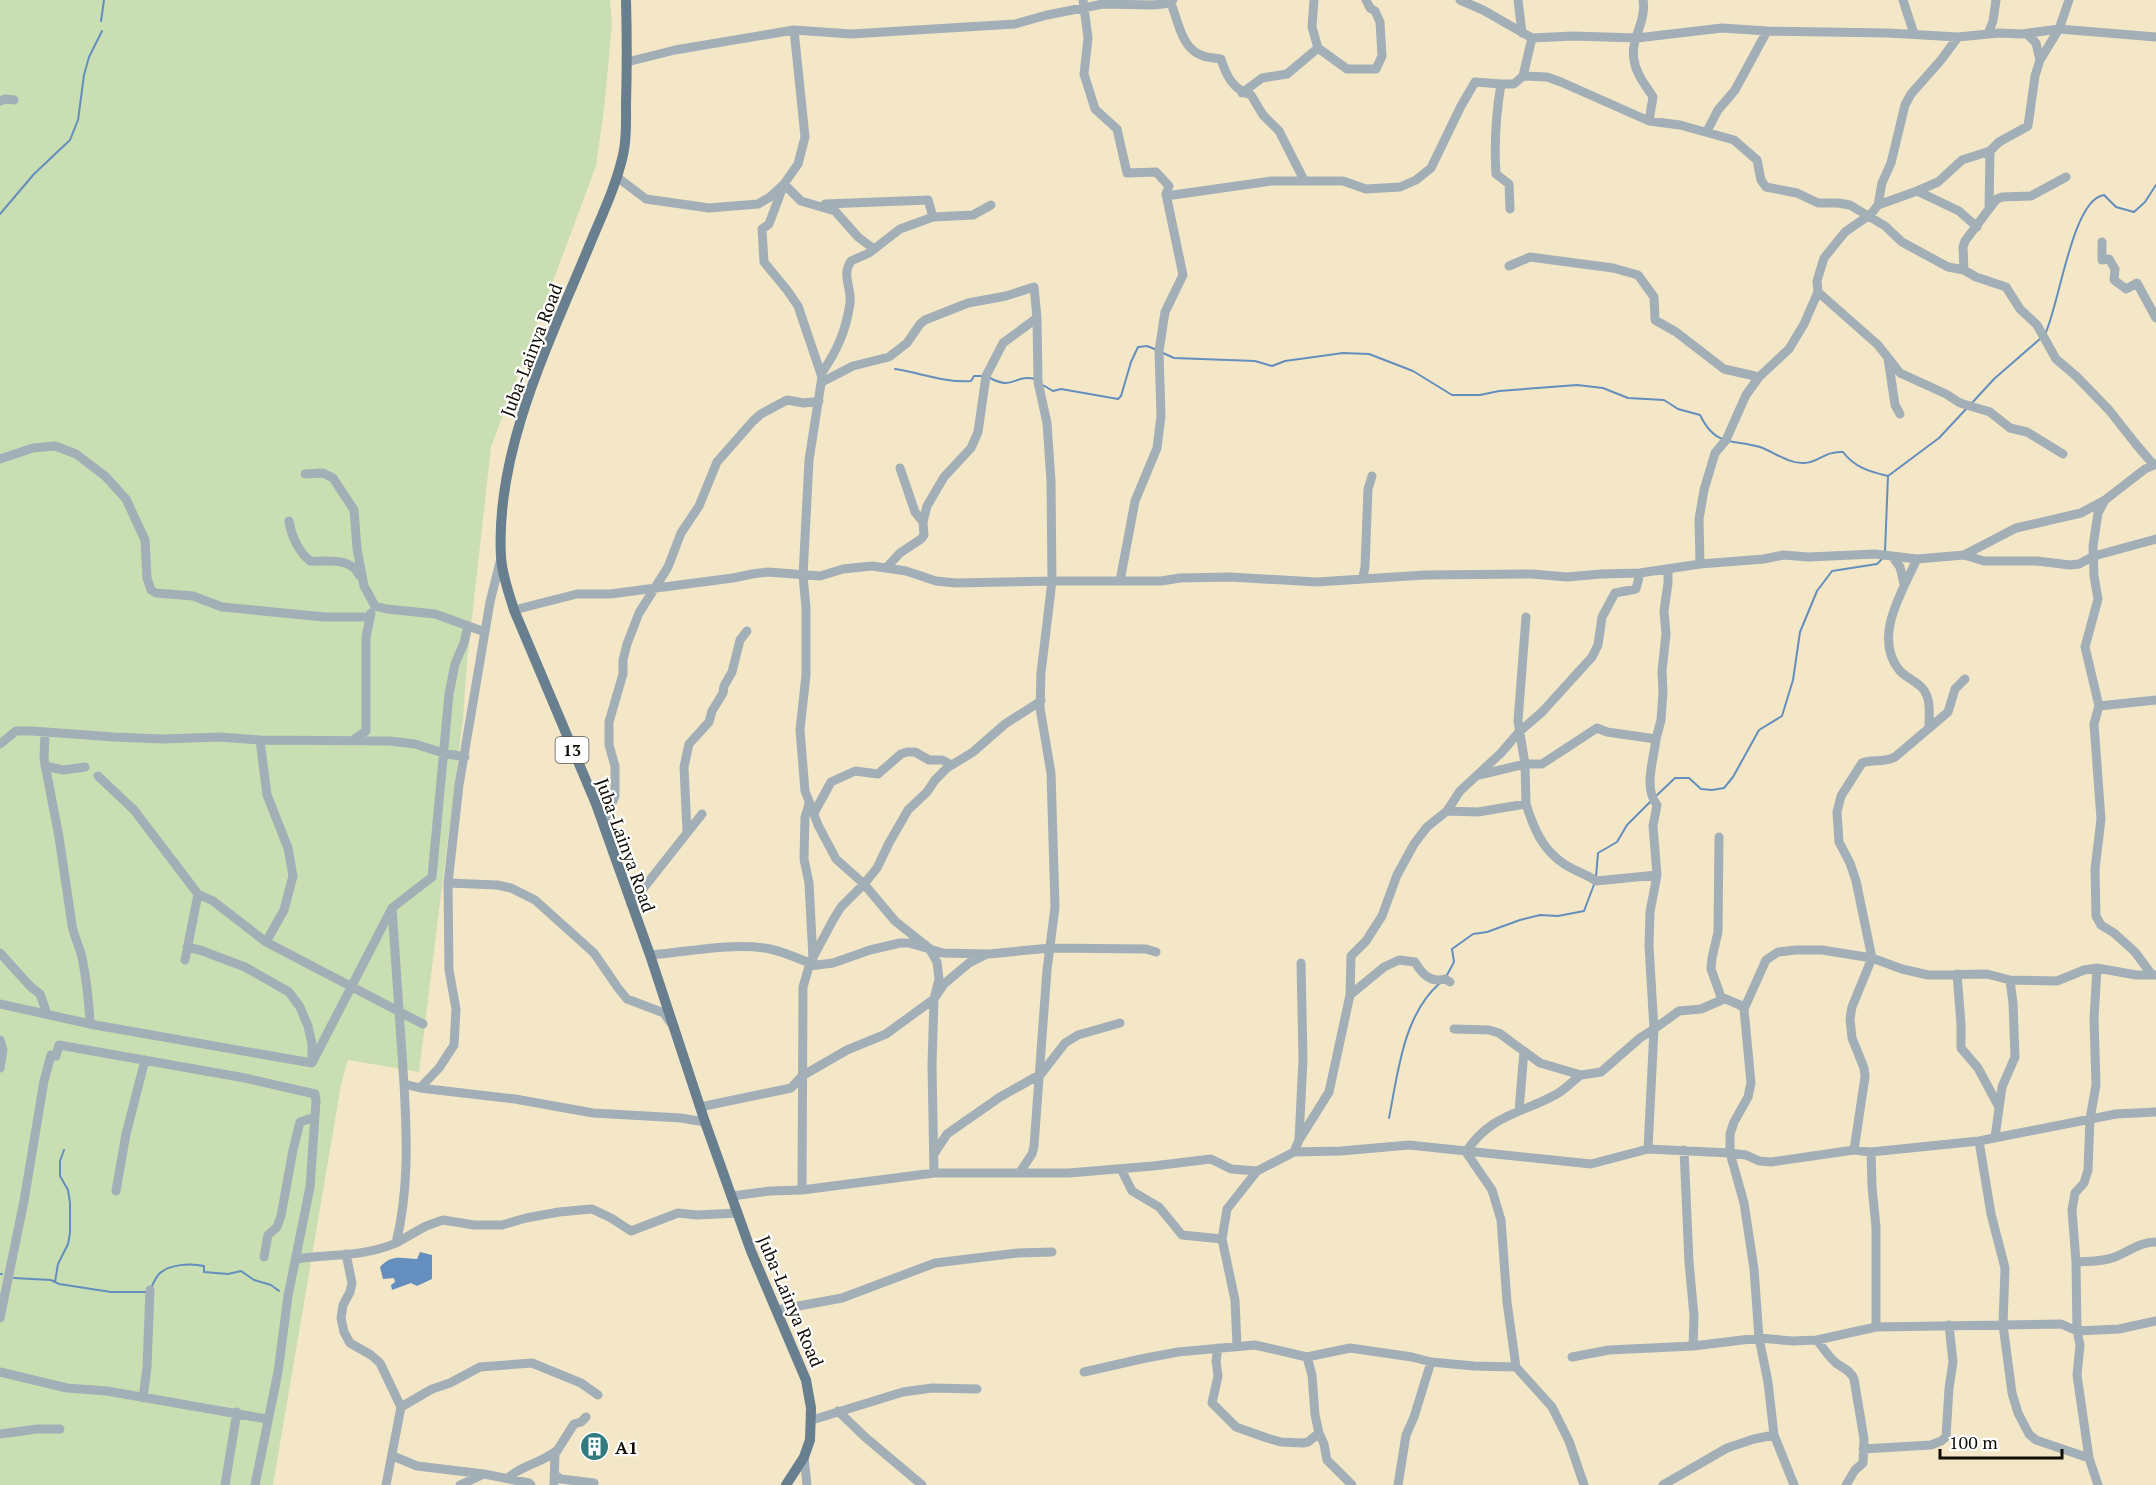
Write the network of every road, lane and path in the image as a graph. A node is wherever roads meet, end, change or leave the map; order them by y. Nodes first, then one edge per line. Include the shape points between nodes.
1 (626, 0) edge
2 (1314, 0) edge
3 (1366, 0) edge
4 (1460, 0) edge
5 (1518, 0) edge
6 (1643, 0) edge
7 (1903, 0) edge
8 (1996, 0) edge
9 (2069, 0) edge
10 (1171, 1) edge
11 (1083, 4) edge
12 (2059, 29) junction
13 (794, 30) junction
14 (1767, 32) junction
15 (1522, 33) junction
16 (1914, 34) junction
17 (1988, 34) junction
18 (2027, 34) junction
19 (1958, 37) junction
20 (2156, 37) edge
21 (1532, 38) junction
22 (1637, 38) junction
23 (1318, 48) junction
24 (2040, 60) junction
25 (627, 62) junction
26 (1523, 76) junction
27 (1501, 84) junction
28 (1242, 93) junction
29 (14, 100) dead end
30 (0, 101) edge
31 (1649, 121) junction
32 (1707, 131) junction
33 (1990, 151) junction
34 (616, 177) junction
35 (2066, 177) dead end
36 (1305, 180) junction
37 (784, 184) junction
38 (1917, 191) junction
39 (1166, 194) junction
40 (813, 205) junction
41 (991, 205) dead end
42 (1878, 205) junction
43 (1510, 209) dead end
44 (1989, 209) junction
45 (1868, 216) junction
46 (933, 217) junction
47 (1977, 227) junction
48 (2102, 242) dead end
49 (874, 249) junction
50 (1509, 266) dead end
51 (1964, 270) junction
52 (1818, 292) junction
53 (1037, 318) junction
54 (2156, 318) edge
55 (1888, 356) junction
56 (1758, 377) junction
57 (822, 378) junction
58 (819, 401) junction
59 (1900, 414) dead end
60 (2062, 454) dead end
61 (0, 459) edge
62 (900, 468) dead end
63 (305, 474) dead end
64 (1372, 477) dead end
65 (2105, 500) junction
66 (288, 521) dead end
67 (923, 522) junction
68 (2156, 539) edge
69 (1964, 555) junction
70 (1892, 556) junction
71 (2094, 556) junction
72 (501, 559) junction
73 (1917, 560) junction
74 (1700, 564) junction
75 (886, 568) junction
76 (1668, 570) junction
77 (1640, 573) junction
78 (803, 576) junction
79 (1363, 578) junction
80 (1052, 580) junction
81 (1120, 581) junction
82 (364, 586) junction
83 (657, 587) junction
84 (1904, 587) junction
85 (375, 606) junction
86 (514, 610) junction
87 (369, 617) junction
88 (1526, 617) dead end
89 (468, 626) junction
90 (747, 631) dead end
91 (486, 632) junction
92 (1965, 679) dead end
93 (2156, 700) edge
94 (1041, 701) junction
95 (2099, 706) junction
96 (1929, 727) junction
97 (45, 732) junction
98 (1519, 732) junction
99 (1656, 739) junction
100 (260, 740) junction
101 (351, 741) junction
102 (0, 744) edge
103 (443, 753) junction
104 (465, 757) junction
105 (1525, 764) junction
106 (952, 765) junction
107 (45, 766) junction
108 (85, 767) dead end
109 (1477, 775) junction
110 (98, 776) dead end
111 (1526, 804) junction
112 (812, 809) junction
113 (1447, 811) junction
114 (702, 814) dead end
115 (603, 824) junction
116 (687, 832) junction
117 (1719, 837) dead end
118 (1656, 875) junction
119 (448, 883) junction
120 (864, 884) junction
121 (198, 894) junction
122 (632, 904) junction
123 (392, 908) junction
124 (266, 942) junction
125 (188, 947) junction
126 (929, 948) junction
127 (1050, 948) junction
128 (1156, 952) dead end
129 (0, 953) edge
130 (989, 954) junction
131 (650, 955) junction
132 (1872, 958) junction
133 (185, 960) dead end
134 (810, 962) junction
135 (1301, 963) dead end
136 (2097, 968) junction
137 (1957, 974) junction
138 (2154, 975) edge
139 (2010, 980) junction
140 (1450, 982) dead end
141 (1350, 995) junction
142 (934, 999) junction
143 (1724, 999) junction
144 (0, 1004) edge
145 (1744, 1009) junction
146 (47, 1014) junction
147 (90, 1023) junction
148 (1120, 1023) dead end
149 (423, 1024) dead end
150 (674, 1028) junction
151 (1454, 1029) dead end
152 (1654, 1029) junction
153 (0, 1040) edge
154 (1524, 1051) junction
155 (145, 1060) junction
156 (312, 1063) junction
157 (0, 1068) edge
158 (1041, 1074) junction
159 (1581, 1075) junction
160 (802, 1076) junction
161 (404, 1084) junction
162 (420, 1088) junction
163 (700, 1107) junction
164 (1999, 1107) junction
165 (1519, 1111) junction
166 (2156, 1112) edge
167 (315, 1117) junction
168 (2090, 1119) junction
169 (705, 1122) junction
170 (1995, 1137) junction
171 (1299, 1140) junction
172 (1979, 1140) junction
173 (1648, 1149) junction
174 (1684, 1150) junction
175 (1854, 1150) junction
176 (1294, 1152) junction
177 (1466, 1152) junction
178 (1871, 1152) junction
179 (1730, 1153) junction
180 (934, 1154) junction
181 (1121, 1169) junction
182 (1257, 1171) junction
183 (1020, 1172) junction
184 (934, 1173) junction
185 (802, 1190) junction
186 (116, 1191) dead end
187 (732, 1196) junction
188 (738, 1213) junction
189 (1222, 1239) junction
190 (2156, 1242) edge
191 (396, 1243) junction
192 (1052, 1252) dead end
193 (346, 1254) junction
194 (264, 1257) dead end
195 (297, 1258) junction
196 (2076, 1262) junction
197 (150, 1290) dead end
198 (777, 1310) junction
199 (2077, 1315) junction
200 (0, 1318) edge
201 (2156, 1321) edge
202 (2003, 1324) junction
203 (2061, 1324) junction
204 (1949, 1325) junction
205 (1876, 1327) junction
206 (2078, 1331) junction
207 (1759, 1338) junction
208 (1817, 1340) junction
209 (1237, 1346) junction
210 (1693, 1346) junction
211 (1218, 1348) junction
212 (1307, 1357) junction
213 (1572, 1357) dead end
214 (1431, 1362) junction
215 (1516, 1367) junction
216 (0, 1372) edge
217 (1084, 1372) dead end
218 (977, 1389) dead end
219 (598, 1395) dead end
220 (143, 1398) junction
221 (401, 1407) junction
222 (838, 1411) junction
223 (237, 1412) junction
224 (586, 1417) dead end
225 (267, 1419) junction
226 (812, 1420) junction
227 (60, 1429) dead end
228 (1319, 1433) junction
229 (0, 1434) edge
230 (1774, 1435) junction
231 (1863, 1449) junction
232 (556, 1451) junction
233 (393, 1456) dead end
234 (804, 1457) junction
235 (2089, 1458) junction
236 (484, 1474) junction
237 (555, 1474) junction
238 (508, 1478) junction
239 (594, 1483) dead end
240 (918, 1484) edge
241 (225, 1485) edge
242 (255, 1485) edge
243 (386, 1485) edge
244 (460, 1485) edge
245 (531, 1485) edge
246 (554, 1485) edge
247 (786, 1485) edge
248 (807, 1485) edge
249 (1352, 1485) edge
250 (1398, 1485) edge
251 (1584, 1485) edge
252 (1663, 1485) edge
253 (1794, 1485) edge
254 (1846, 1485) edge
255 (2098, 1485) edge

1 - 25 main road, Juba-Lainya Road / 13
2 - 23 street via 1312,27
3 - 23 street via 1380,22 1383,56 1376,69 1347,69
4 - 15 street
5 - 15 street
6 - 22 street via 1644,15
7 - 16 street
8 - 17 street
9 - 12 street
10 - 11 street via 1152,5
10 - 28 street via 1184,41 1200,55 1221,58 1227,77
11 - 13 street via 1015,24 851,34
11 - 39 street via 1088,38 1084,74 1095,109 1117,129 1127,173 1156,172 1169,186
12 - 18 street
12 - 20 street
12 - 24 street
13 - 25 street
13 - 37 street via 805,137 798,164
14 - 16 street
14 - 22 street via 1722,28
14 - 32 street
15 - 21 street
16 - 19 street
17 - 18 street
17 - 19 street
18 - 24 street via 2036,43
19 - 42 street via 1905,105
21 - 22 street
21 - 26 street
22 - 31 street via 1633,58 1653,97
23 - 28 street via 1287,74 1262,78
24 - 33 street via 2028,126
25 - 34 main road, Juba-Lainya Road / 13 via 626,136
26 - 27 street via 1514,84
26 - 31 street via 1561,82
27 - 36 street via 1475,82 1431,168 1416,180 1400,187 1366,189 1343,181
27 - 43 street via 1496,174 1509,184
28 - 36 street via 1251,95 1279,131
29 - 30 street
31 - 32 street
32 - 45 street via 1734,140 1750,152 1757,160 1766,187 1818,202 1850,205
33 - 38 street via 1962,160 1938,182
33 - 44 street
34 - 37 street via 645,199 709,208 758,204
34 - 72 main road, Juba-Lainya Road / 13 via 534,380 506,487
35 - 44 street via 2031,196 1996,199
36 - 39 street
37 - 40 street via 801,201
37 - 57 street via 769,224 762,230 764,262 798,306
38 - 42 street
38 - 47 street via 1959,211
39 - 81 street via 1183,276 1165,312 1159,351 1161,416 1157,448 1135,501
40 - 46 street via 928,200
40 - 49 street via 835,211
41 - 46 street via 973,215
42 - 45 street
44 - 47 street
45 - 51 street via 1902,242 1948,267
45 - 52 street via 1845,232 1824,258 1817,280
46 - 49 street via 900,229
47 - 51 street via 1963,247
48 - 54 street via 2102,260 2109,259 2115,269 2114,280 2126,289 2137,283
49 - 57 street via 851,261 847,268 848,312 838,348
50 - 56 street via 1530,257 1638,275 1654,297 1655,320 1724,369
51 - 65 street via 2006,287 2037,326 2056,359 2109,410 2156,464
52 - 55 street
52 - 56 street via 1789,349
53 - 57 street via 1034,287 968,303 925,320 890,357
53 - 67 street via 1003,343 986,376 978,432 971,448 938,485
53 - 80 street via 1038,382 1047,423 1051,482
55 - 59 street via 1895,405
55 - 60 street via 1904,375 1960,403 1989,412 2010,428 2027,432
56 - 74 street via 1726,440 1715,453 1699,519
57 - 58 street
58 - 78 street via 809,460
58 - 83 street via 787,400 761,414 717,462
61 - 87 street via 33,448 55,446 76,454 105,476 126,500 142,534 147,578 156,593 193,596 222,607
62 - 67 street via 915,512
63 - 82 street via 323,473 333,478 354,510
64 - 79 street
65 - 69 street via 2081,513 2016,528
65 - 71 street via 2098,513
66 - 82 street via 305,557 310,561 348,562 356,567
67 - 75 street via 921,539
68 - 71 street
69 - 71 street via 1984,561 2070,565
69 - 73 street
70 - 73 street
70 - 74 street via 1783,555
70 - 84 street via 1903,575
71 - 95 street via 2098,599 2085,647
72 - 86 main road, Juba-Lainya Road / 13
72 - 91 street
73 - 84 street
74 - 76 street
75 - 78 street via 857,567
75 - 80 street via 956,583
76 - 77 street
76 - 99 street via 1663,692
77 - 79 street via 1567,578 1532,574
77 - 98 street via 1636,589 1615,593 1602,616 1592,657
78 - 83 street via 768,572
78 - 112 street via 806,675 800,730 805,791
79 - 81 street via 1317,582 1230,577
80 - 81 street
80 - 94 street
82 - 85 street
83 - 86 street via 577,594
83 - 115 street via 632,628 613,701 609,734 615,795
84 - 96 street via 1890,625 1891,657 1903,674 1926,691
85 - 87 street
85 - 89 street via 435,614
86 - 115 main road, Juba-Lainya Road / 13
87 - 101 street via 366,731
88 - 98 street
89 - 91 street
89 - 103 street via 452,678
90 - 116 street via 709,722 688,744 684,767
91 - 104 street
92 - 96 street via 1955,689 1948,712
93 - 95 street
94 - 106 street
94 - 127 street via 1051,779 1055,907
95 - 138 street via 2094,724 2101,819 2095,869 2096,916
96 - 132 street via 1895,757 1862,763 1838,803 1839,842 1856,881
97 - 100 street via 123,738
97 - 102 street via 16,731
97 - 107 street
98 - 105 street
98 - 109 street
99 - 105 street via 1597,728 1542,764
99 - 118 street via 1649,782 1652,800 1657,805 1653,826
100 - 101 street
100 - 124 street via 267,795 288,848 293,876 284,910
101 - 103 street via 416,744
103 - 104 street
103 - 123 street via 432,877
104 - 119 street
105 - 109 street
105 - 111 street
106 - 112 street via 904,752 881,772 855,771 831,782
106 - 120 street via 908,810
107 - 108 street via 63,770
107 - 147 street via 72,925 83,963
109 - 113 street
110 - 121 street via 134,810
111 - 113 street via 1478,812
111 - 118 street via 1533,826 1552,856 1575,870 1596,881
112 - 120 street via 836,859
112 - 134 street via 805,817 804,859
113 - 141 street via 1414,844 1383,916 1352,956
114 - 116 street
115 - 122 main road, Juba-Lainya Road / 13
116 - 122 street
117 - 143 street via 1718,932 1711,969
118 - 152 street via 1648,946
119 - 150 street via 497,885 535,900 594,953 627,999 664,1013
119 - 162 street via 449,970 456,1009 454,1045
120 - 126 street via 895,921
120 - 134 street via 841,907
121 - 124 street
121 - 125 street
122 - 131 main road, Juba-Lainya Road / 13
123 - 156 street
123 - 161 street
124 - 149 street
125 - 133 street
125 - 156 street via 238,964 289,992 308,1026
126 - 130 street via 938,953
126 - 134 street via 900,943 833,963
126 - 142 street via 938,967
127 - 128 street
127 - 130 street
127 - 158 street
129 - 146 street via 40,994
130 - 142 street via 969,963 947,981
131 - 134 street via 736,947 773,950
131 - 150 main road, Juba-Lainya Road / 13
132 - 137 street via 1928,975
132 - 145 street via 1812,949 1778,952 1767,960
132 - 175 street via 1850,1019 1865,1077
134 - 160 street via 802,987
135 - 171 street via 1303,1059
136 - 138 street
136 - 139 street via 2057,981
136 - 168 street via 2096,1085
137 - 139 street via 1987,974
137 - 164 street via 1961,1048
139 - 164 street via 2015,1057 2002,1087
140 - 141 street via 1429,979 1415,962 1399,960 1384,967
141 - 171 street via 1329,1092
142 - 160 street via 886,1034 847,1050
142 - 180 street
143 - 145 street
143 - 152 street via 1701,1010 1679,1011
144 - 146 street
145 - 179 street via 1750,1083 1748,1097 1730,1134
146 - 147 street
147 - 156 street
148 - 158 street via 1078,1035 1065,1043
150 - 163 main road, Juba-Lainya Road / 13
151 - 154 street via 1499,1033
152 - 159 street via 1601,1072
152 - 173 street
153 - 157 street
154 - 159 street via 1540,1063
154 - 165 street
155 - 167 street via 315,1094
155 - 186 street
155 - 200 street via 59,1045 56,1056 51,1055
158 - 180 street via 948,1134
158 - 183 street via 1034,1146
159 - 165 street via 1561,1092
160 - 163 street via 791,1088
160 - 185 street
161 - 162 street
161 - 191 street via 405,1180
162 - 169 street via 593,1113
163 - 169 main road, Juba-Lainya Road / 13
164 - 170 street
165 - 177 street via 1499,1119
166 - 168 street
167 - 194 street via 300,1122 281,1216 268,1235
167 - 195 street via 310,1187
168 - 170 street
168 - 196 street via 2088,1170 2075,1193 2072,1210
169 - 187 main road, Juba-Lainya Road / 13
170 - 172 street
171 - 176 street
172 - 178 street
172 - 202 street via 2005,1268
173 - 174 street
173 - 177 street via 1591,1164
174 - 179 street
174 - 210 street
175 - 178 street
175 - 179 street via 1771,1162
176 - 177 street via 1409,1145
176 - 182 street
177 - 215 street via 1492,1190 1502,1220
178 - 205 street
179 - 207 street via 1744,1203
180 - 184 street
181 - 182 street via 1211,1158 1231,1169
181 - 183 street
181 - 189 street via 1132,1191 1158,1207 1182,1235
182 - 189 street via 1227,1209
183 - 184 street
184 - 185 street
185 - 187 street
187 - 188 main road, Juba-Lainya Road / 13
188 - 191 street via 678,1213 632,1232 592,1209 526,1218 502,1226 443,1221
188 - 198 main road, Juba-Lainya Road / 13
189 - 209 street via 1235,1300
190 - 196 street via 2145,1242 2105,1260
191 - 193 street
192 - 198 street via 934,1263 842,1298
193 - 195 street
193 - 221 street via 352,1283 343,1305 344,1332 350,1343 380,1363
195 - 225 street
196 - 199 street
197 - 220 street
198 - 226 main road, Juba-Lainya Road / 13 via 806,1380
199 - 203 street
199 - 206 street
201 - 206 street via 2119,1329
202 - 203 street
202 - 204 street
202 - 235 street via 2012,1394 2029,1434 2046,1445
203 - 206 street
204 - 205 street
204 - 231 street via 1953,1362 1946,1437 1930,1445
205 - 208 street
206 - 235 street via 2077,1374
207 - 208 street
207 - 210 street
207 - 230 street
208 - 231 street via 1836,1363 1853,1375
209 - 211 street
209 - 212 street via 1255,1345
210 - 213 street via 1609,1350
211 - 217 street
211 - 228 street via 1218,1376 1212,1403 1231,1424 1281,1442 1308,1442
212 - 214 street via 1350,1348
212 - 228 street
214 - 215 street
214 - 250 street via 1406,1435
215 - 251 street via 1552,1407
216 - 220 street via 67,1388
218 - 222 street via 903,1392
219 - 221 street via 581,1383 532,1363 480,1368
220 - 223 street
221 - 243 street
222 - 226 street
222 - 240 street
223 - 225 street
223 - 241 street
224 - 232 street via 574,1424
225 - 242 street
226 - 234 main road, Juba-Lainya Road / 13
227 - 229 street
228 - 249 street via 1328,1463
230 - 252 street via 1727,1448
230 - 253 street
231 - 254 street via 1863,1463
232 - 237 street
232 - 238 street
233 - 236 street via 417,1466
234 - 247 main road, Juba-Lainya Road / 13
234 - 248 street
235 - 255 street
236 - 238 street
236 - 244 street
237 - 239 street via 561,1479
237 - 246 street
238 - 245 street

